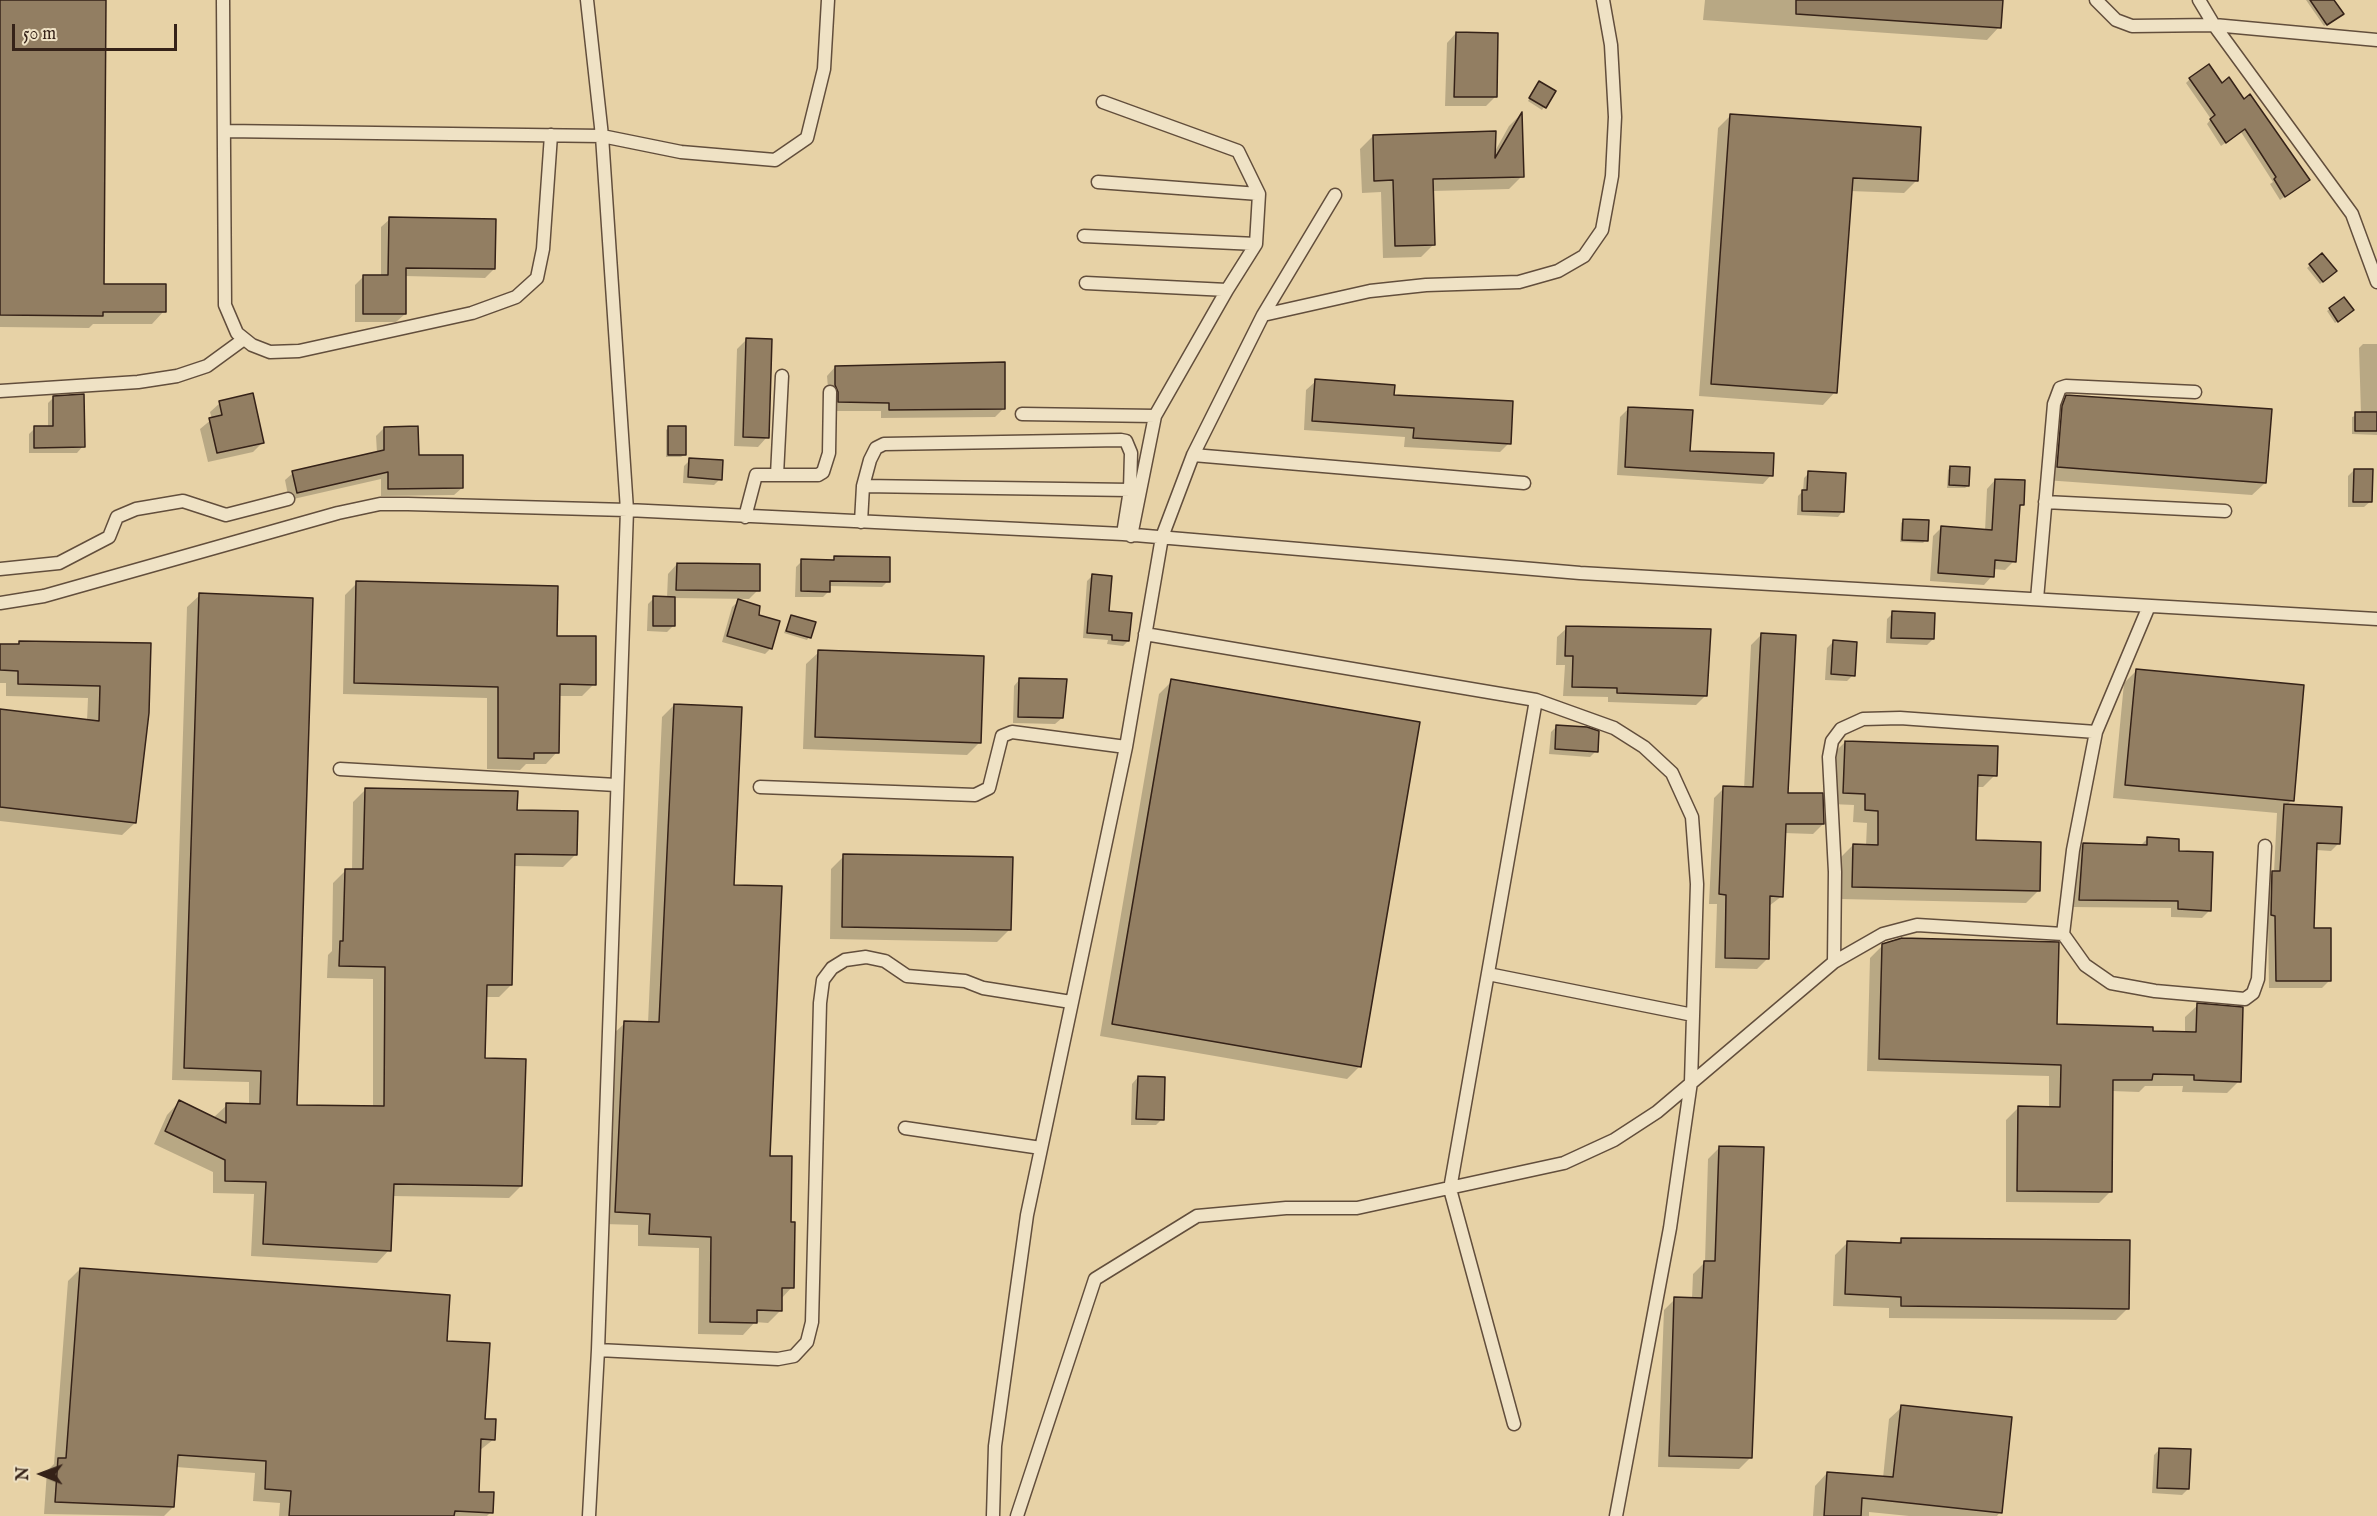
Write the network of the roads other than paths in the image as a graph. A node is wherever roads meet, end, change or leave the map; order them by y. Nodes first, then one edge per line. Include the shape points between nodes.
1 (223, 0) edge
2 (587, 0) edge
3 (828, 0) edge
4 (1603, 0) edge
5 (2096, 0) edge
6 (2199, 0) edge
7 (2214, 25) junction
8 (2377, 40) edge
9 (1103, 102) dead end
10 (225, 131) junction
11 (551, 135) junction
12 (602, 136) junction
13 (1098, 182) dead end
14 (1259, 195) junction
15 (1335, 195) dead end
16 (1084, 236) dead end
17 (1256, 244) junction
18 (2377, 282) edge
19 (1086, 283) dead end
20 (1227, 290) junction
21 (1263, 315) junction
22 (244, 339) junction
23 (782, 376) dead end
24 (0, 391) edge
25 (830, 392) dead end
26 (2195, 392) dead end
27 (1022, 414) dead end
28 (1155, 416) junction
29 (1193, 455) junction
30 (777, 475) junction
31 (1524, 483) dead end
32 (863, 486) junction
33 (1130, 490) junction
34 (288, 499) dead end
35 (2045, 502) junction
36 (627, 510) junction
37 (2225, 511) dead end
38 (746, 517) junction
39 (861, 522) junction
40 (1127, 535) junction
41 (1162, 537) junction
42 (0, 569) edge
43 (2037, 599) junction
44 (0, 603) edge
45 (2149, 606) junction
46 (2377, 619) edge
47 (1145, 634) junction
48 (1536, 700) junction
49 (2096, 732) junction
50 (1126, 747) junction
51 (340, 770) dead end
52 (616, 785) junction
53 (760, 787) dead end
54 (2265, 846) dead end
55 (2063, 933) junction
56 (1834, 962) junction
57 (1488, 974) junction
58 (1071, 1002) junction
59 (1693, 1015) junction
60 (1691, 1082) junction
61 (905, 1128) dead end
62 (1041, 1148) junction
63 (1450, 1189) junction
64 (598, 1350) junction
65 (1514, 1424) dead end
66 (589, 1516) edge
67 (993, 1516) edge
68 (1017, 1516) edge
69 (1616, 1516) edge

1 - 10 lane
2 - 12 lane
3 - 12 lane via 824,69 807,138 775,160 681,152
4 - 21 lane via 1611,45 1615,117 1612,176 1602,230 1584,256 1558,271 1519,282 1370,291
5 - 7 lane via 2116,20 2132,26
6 - 7 lane
7 - 8 lane
7 - 18 lane via 2352,214
9 - 14 lane via 1238,152
10 - 11 lane
10 - 22 lane via 225,304 237,333
11 - 12 lane
11 - 22 lane via 543,249 537,278 516,297 472,313 299,351 270,352
12 - 36 lane
13 - 14 lane
14 - 17 lane
15 - 21 lane
16 - 17 lane
17 - 20 lane
19 - 20 lane
20 - 28 lane
21 - 29 lane
22 - 24 lane via 207,366 177,376
23 - 30 lane
25 - 30 lane via 829,453 823,472
26 - 35 lane via 2060,388 2054,404
27 - 28 lane
28 - 40 lane
29 - 31 lane
29 - 41 lane
30 - 38 lane via 756,475
32 - 33 lane
32 - 33 lane via 876,448 891,442 1121,440 1126,441 1131,453
32 - 39 lane
33 - 40 lane
34 - 42 lane via 226,515 183,501 136,509 117,517 109,537 60,563
35 - 37 lane
35 - 43 lane
36 - 38 lane
36 - 44 lane via 380,504 44,597
36 - 52 lane
38 - 39 lane
39 - 40 lane
40 - 41 lane
41 - 43 lane via 1580,573
41 - 47 lane
43 - 45 lane
45 - 46 lane
45 - 49 lane
47 - 48 lane
47 - 50 lane
48 - 57 lane
48 - 59 lane via 1614,728 1644,747 1672,773 1692,817 1697,884
49 - 55 lane via 2073,850
49 - 56 lane via 1900,718 1863,719 1841,729 1832,741 1829,757 1835,872
50 - 53 lane via 1012,732 1002,736 989,788 975,795
50 - 58 lane
51 - 52 lane
52 - 64 lane
54 - 55 lane via 2258,979 2253,993 2245,999 2156,992 2111,983 2085,965
55 - 56 lane via 1917,926 1883,934
56 - 60 lane
57 - 59 lane
57 - 63 lane
58 - 62 lane
58 - 64 lane via 983,988 965,981 907,976 885,961 866,957 845,960 832,968 823,980 820,1003 812,1322 807,1342 794,1356 778,1359
59 - 60 lane
60 - 63 lane via 1614,1140 1564,1163
60 - 69 lane via 1670,1228
61 - 62 lane
62 - 67 lane via 1027,1215 995,1446
63 - 65 lane
63 - 68 lane via 1357,1208 1286,1208 1197,1216 1095,1279
64 - 66 lane

